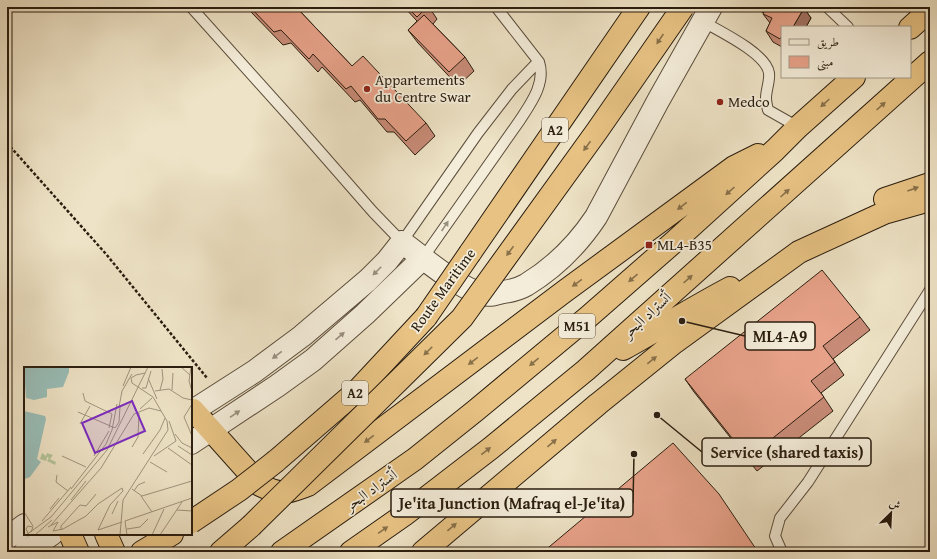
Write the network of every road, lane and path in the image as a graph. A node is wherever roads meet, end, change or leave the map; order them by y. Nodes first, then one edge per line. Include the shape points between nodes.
1 (190, 7) edge
2 (496, 7) edge
3 (639, 7) edge
4 (682, 7) edge
5 (827, 7) edge
6 (930, 10) edge
7 (707, 14) edge
8 (847, 26) edge
9 (911, 27) edge
10 (539, 62) junction
11 (930, 62) edge
12 (853, 78) edge
13 (798, 127) junction
14 (7, 143) edge
15 (775, 150) junction
16 (930, 184) edge
17 (930, 200) edge
18 (402, 242) junction
19 (799, 252) junction
20 (423, 258) junction
21 (930, 290) edge
22 (586, 370) junction
23 (219, 393) junction
24 (192, 411) edge
25 (211, 430) junction
26 (192, 441) edge
27 (192, 521) edge
28 (24, 527) edge
29 (50, 535) edge
30 (70, 535) edge
31 (106, 535) edge
32 (170, 535) edge
33 (7, 538) edge
34 (25, 552) edge
35 (78, 552) edge
36 (114, 552) edge
37 (142, 552) edge
38 (221, 552) edge
39 (282, 552) edge
40 (351, 552) edge
41 (423, 552) edge
42 (782, 552) edge

1 - 18 lane
2 - 10 lane
3 - 27 highway, Route Maritime / A2, bridge via 426,318 358,390 276,461
4 -> 38 highway, bridge via 593,138 462,318 251,526
5 - 8 lane
6 - 9 highway
7 - 13 lane via 746,46 767,68 768,110
7 - 20 street via 596,217 558,260 526,285 516,290 489,295 458,283
10 - 18 lane via 512,89 478,133
20 -> 10 lane via 529,105 540,84 542,71
22 -> 11 highway, أتستراد البحر / M51
12 -> 13 highway, أتستراد البحر / M51
13 - 15 highway, أتستراد البحر / M51
14 - 23 path via 106,254
15 -> 25 highway via 734,167 308,484 290,492 274,492 260,485
15 -> 39 highway, أتستراد البحر / M51 via 587,318 475,411 414,459
19 -> 16 highway via 878,202
17 - 19 highway via 884,213
18 - 20 street
18 -> 23 street via 368,280 302,336 255,371
19 - 22 highway via 695,306
41 -> 19 highway via 669,347
25 -> 20 street via 313,360 366,314
21 - 42 lane via 808,482 780,518 776,536
40 -> 22 highway, أتستراد البحر / M51 via 491,448
23 - 24 street
24 - 25 highway
25 - 26 street
28 - 33 street
29 - 34 street
30 - 35 highway
31 - 36 highway
32 - 37 highway

